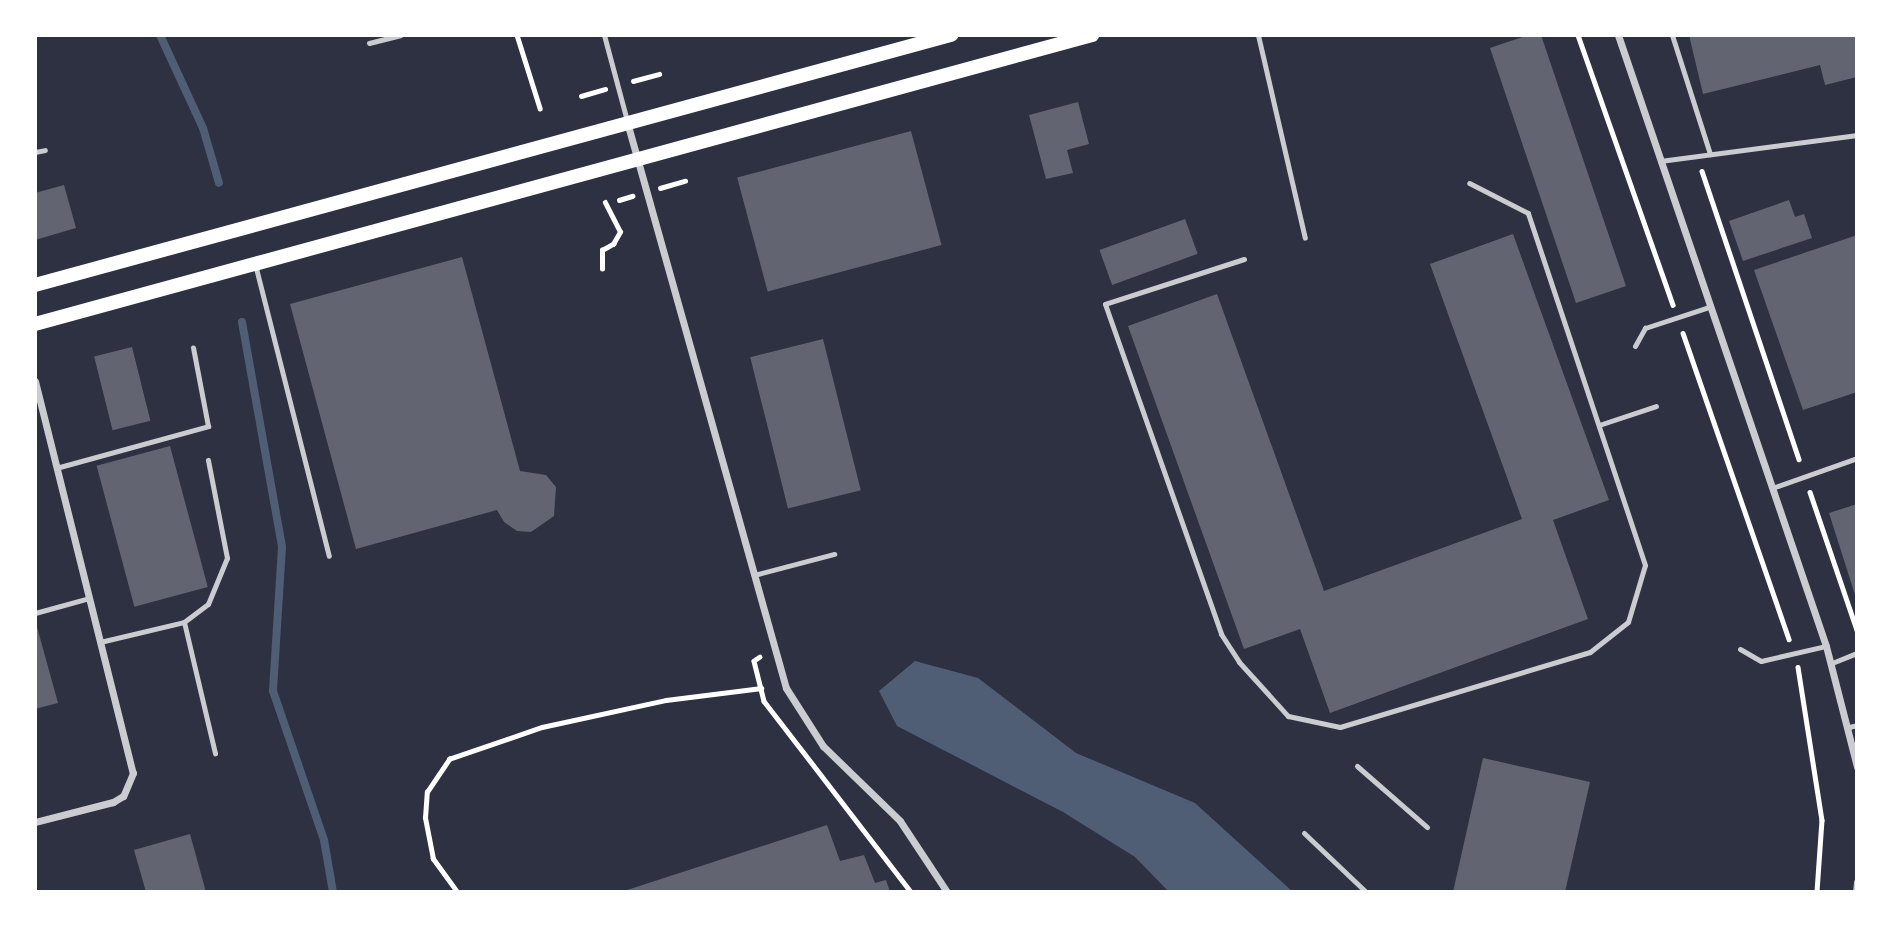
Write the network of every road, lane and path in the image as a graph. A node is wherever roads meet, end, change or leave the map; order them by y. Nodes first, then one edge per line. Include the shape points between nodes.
1 (400, 35) edge
2 (517, 35) edge
3 (604, 35) edge
4 (951, 35) edge
5 (1092, 35) edge
6 (1258, 35) edge
7 (1578, 35) edge
8 (1618, 35) edge
9 (1672, 35) edge
10 (369, 43) dead end
11 (540, 108) dead end
12 (627, 121) junction
13 (1857, 135) edge
14 (45, 150) dead end
15 (35, 152) edge
16 (1710, 154) junction
17 (637, 156) junction
18 (1697, 156) junction
19 (1660, 161) junction
20 (1469, 183) dead end
21 (605, 203) dead end
22 (1305, 238) dead end
23 (1244, 258) dead end
24 (254, 261) junction
25 (603, 269) dead end
26 (35, 285) edge
27 (1709, 307) junction
28 (1677, 317) junction
29 (35, 324) edge
30 (1635, 346) dead end
31 (193, 347) dead end
32 (35, 381) edge
33 (1656, 405) dead end
34 (1599, 425) junction
35 (1857, 458) edge
36 (1799, 459) dead end
37 (208, 460) dead end
38 (56, 468) junction
39 (1772, 488) junction
40 (1810, 492) dead end
41 (834, 554) dead end
42 (329, 556) dead end
43 (754, 575) junction
44 (89, 598) junction
45 (35, 613) edge
46 (184, 622) junction
47 (1857, 630) edge
48 (100, 642) junction
49 (1826, 646) junction
50 (1741, 649) dead end
51 (1857, 653) edge
52 (1795, 656) junction
53 (1832, 663) junction
54 (761, 688) dead end
55 (1853, 726) edge
56 (215, 753) dead end
57 (1356, 766) dead end
58 (1857, 767) edge
59 (35, 822) edge
60 (1426, 827) dead end
61 (1304, 833) dead end
62 (1857, 882) edge
63 (457, 892) edge
64 (947, 892) edge
65 (1366, 892) edge
66 (1816, 892) edge
67 (1856, 892) edge

1 - 10 lane
2 - 11 path
3 - 12 lane
4 - 12 main road
5 - 17 main road
6 - 22 lane
7 - 28 path
8 - 19 street
9 - 16 lane
12 - 17 street
12 - 26 main road
13 - 16 lane
14 - 15 lane
16 - 18 lane
17 - 24 main road
17 - 43 street
18 - 19 lane
18 - 36 path
19 - 27 street
20 - 34 lane via 1528,213
21 - 25 path via 620,232 613,244 602,250
23 - 34 lane via 1105,304 1221,634 1239,662 1288,716 1340,727 1590,652 1628,622 1645,565
24 - 29 main road
24 - 42 lane
27 - 28 lane
27 - 39 street
28 - 30 lane via 1645,328
28 - 52 path
31 - 38 lane via 208,426
32 - 38 street
33 - 34 lane
35 - 39 lane
37 - 46 lane via 226,558 208,604
38 - 44 street
39 - 49 street
40 - 47 path
41 - 43 lane
43 - 64 street via 786,688 803,717 823,746 900,821
44 - 45 lane
44 - 48 street
46 - 48 lane
46 - 56 lane
48 - 59 street via 132,761 130,785 113,802
49 - 52 lane
49 - 53 street
50 - 52 lane via 1761,661
51 - 53 lane
52 - 66 path via 1822,820
53 - 55 street
54 - 63 path via 666,700 542,727 449,759 427,792 425,818 433,859
55 - 58 street
57 - 60 lane
61 - 65 lane
62 - 67 street

